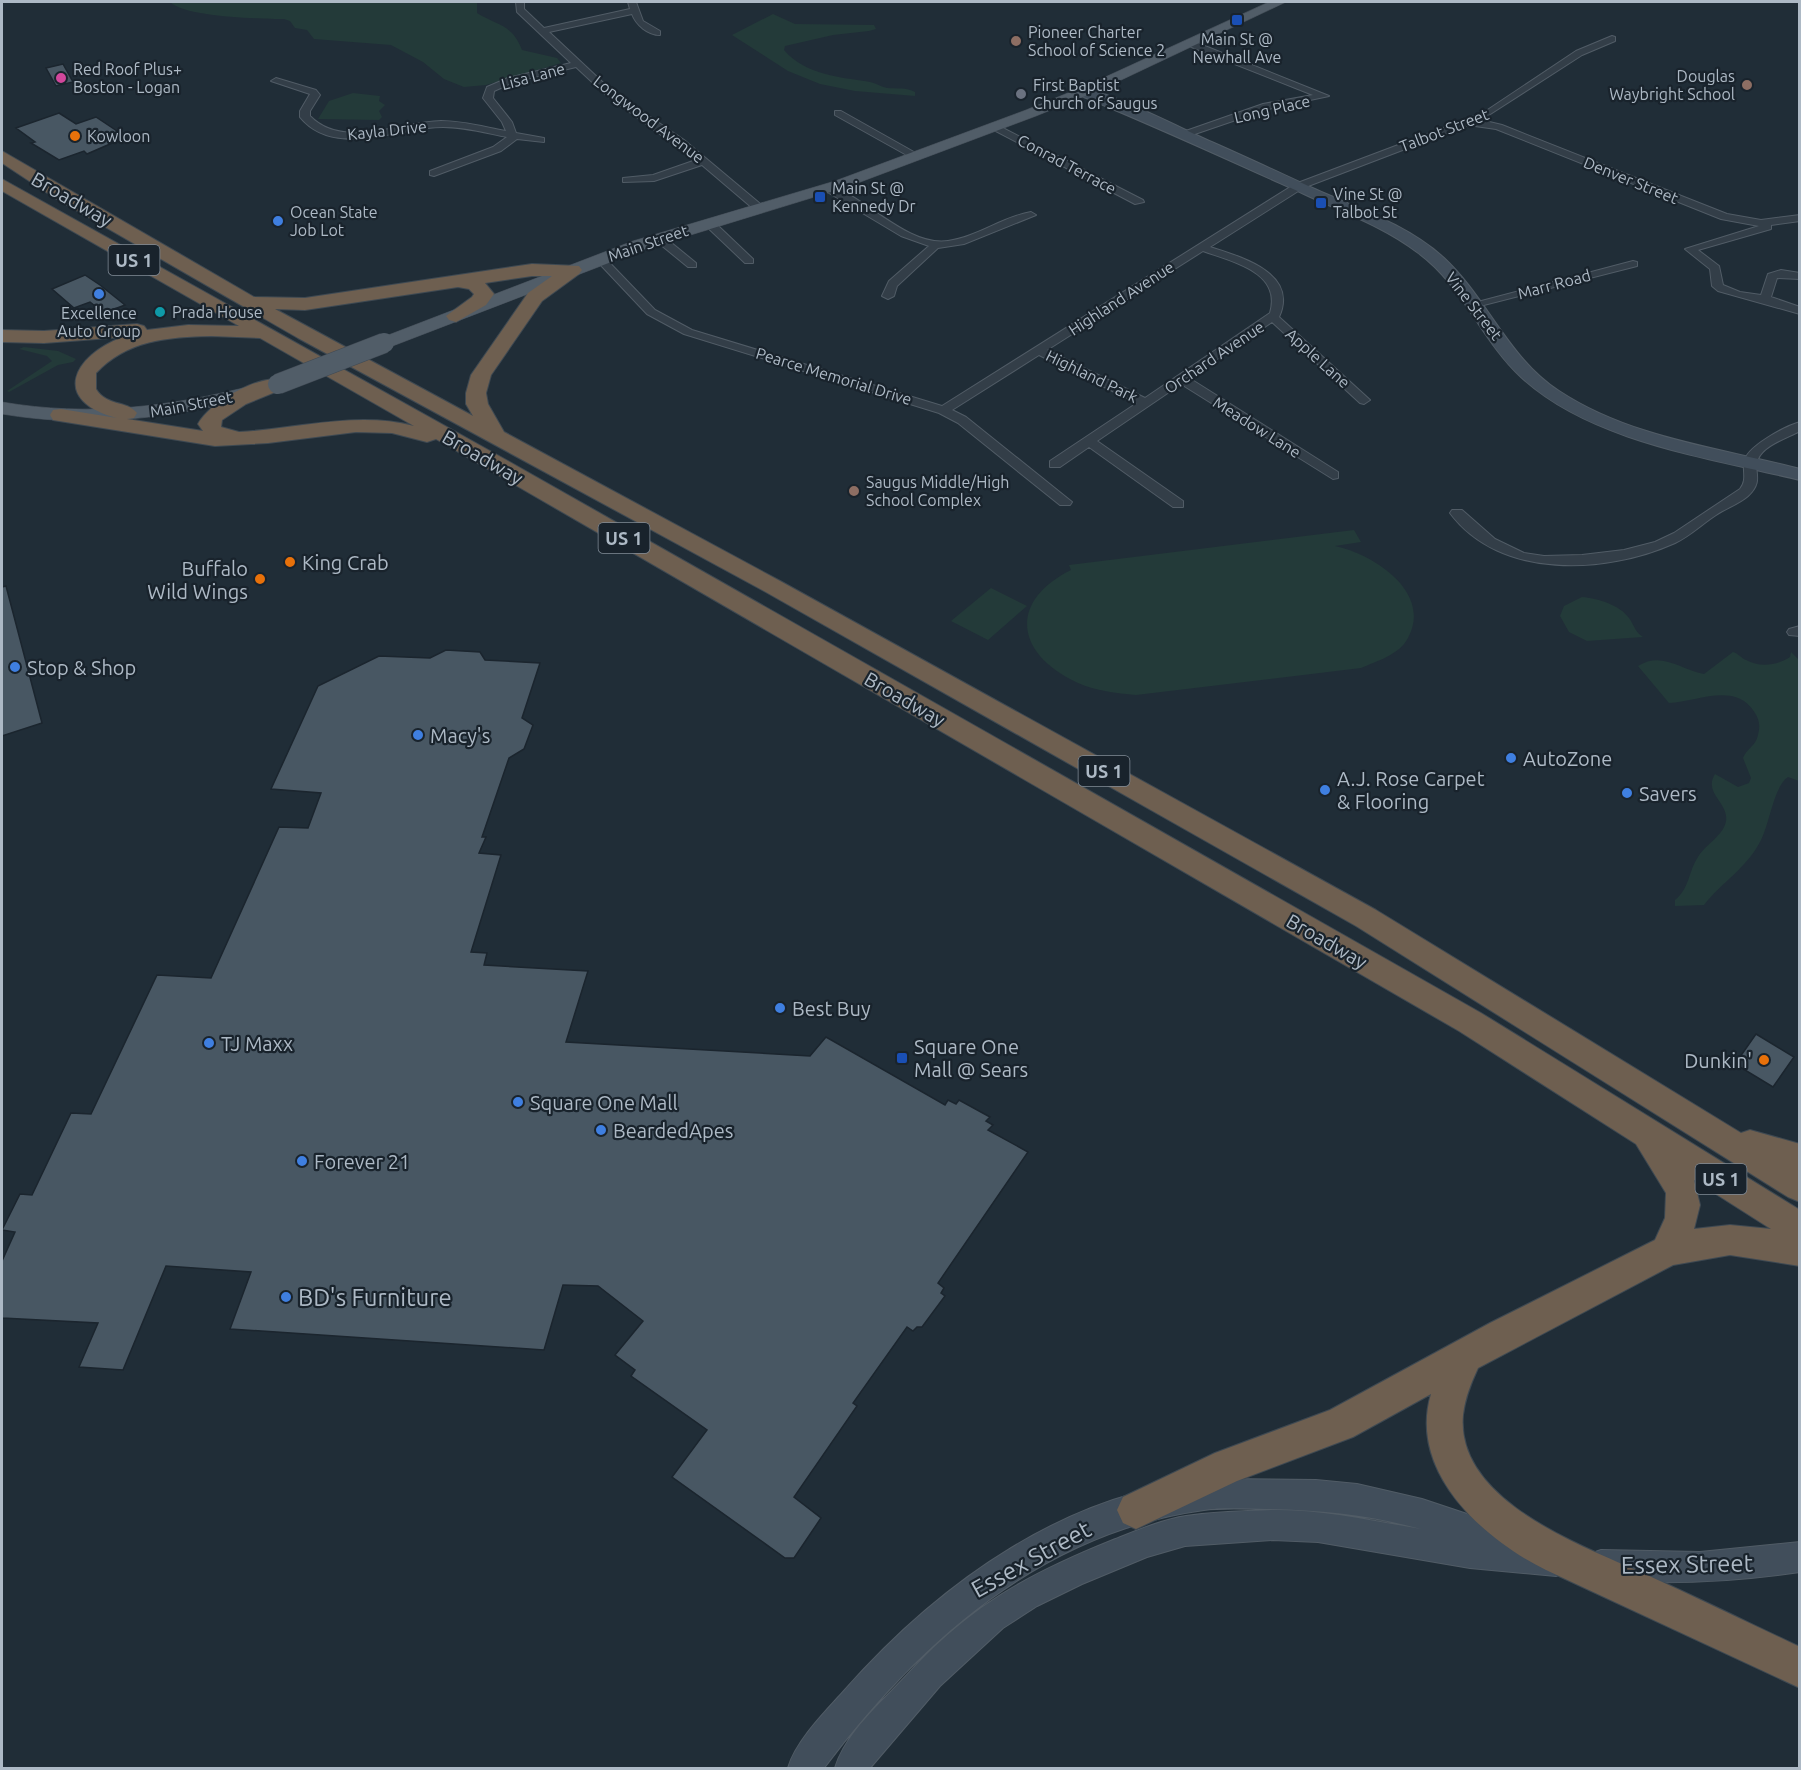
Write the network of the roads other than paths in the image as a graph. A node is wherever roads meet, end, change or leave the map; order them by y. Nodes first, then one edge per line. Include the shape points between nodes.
1 (520, 2) edge
2 (1279, 2) edge
3 (633, 6) edge
4 (542, 30) junction
5 (657, 33) dead end
6 (1612, 39) dead end
7 (1192, 44) junction
8 (578, 64) junction
9 (276, 81) dead end
10 (1084, 92) junction
11 (838, 113) dead end
12 (1467, 124) junction
13 (995, 127) junction
14 (1186, 134) junction
15 (513, 138) junction
16 (541, 140) dead end
17 (2, 156) edge
18 (916, 156) junction
19 (704, 160) junction
20 (434, 173) dead end
21 (627, 180) dead end
22 (2, 184) edge
23 (1299, 186) junction
24 (828, 188) junction
25 (1139, 202) dead end
26 (760, 209) junction
27 (1031, 215) dead end
28 (1795, 219) edge
29 (709, 223) junction
30 (659, 238) junction
31 (935, 245) junction
32 (1200, 247) junction
33 (600, 260) junction
34 (749, 261) dead end
35 (1633, 264) dead end
36 (692, 265) dead end
37 (572, 270) junction
38 (1800, 276) edge
39 (457, 281) junction
40 (194, 294) junction
41 (888, 296) dead end
42 (1765, 299) junction
43 (248, 301) junction
44 (327, 301) junction
45 (1476, 304) junction
46 (1800, 311) edge
47 (456, 316) junction
48 (1273, 317) junction
49 (293, 327) junction
50 (268, 335) junction
51 (2, 338) edge
52 (504, 340) junction
53 (1038, 350) junction
54 (481, 375) junction
55 (1182, 379) junction
56 (278, 384) junction
57 (402, 387) junction
58 (364, 389) junction
59 (1364, 400) dead end
60 (1146, 403) junction
61 (2, 408) edge
62 (943, 410) junction
63 (134, 414) junction
64 (62, 415) junction
65 (1800, 426) edge
66 (319, 429) junction
67 (240, 439) junction
68 (1089, 441) junction
69 (488, 446) junction
70 (1750, 461) junction
71 (1055, 464) dead end
72 (1333, 475) dead end
73 (1800, 475) edge
74 (1065, 502) dead end
75 (1178, 504) dead end
76 (1457, 513) dead end
77 (1700, 1125) junction
78 (1642, 1129) junction
79 (1800, 1159) edge
80 (1800, 1187) edge
81 (1800, 1229) edge
82 (1800, 1250) edge
83 (1667, 1251) junction
84 (1464, 1359) junction
85 (1136, 1510) junction
86 (1800, 1557) edge
87 (1574, 1563) junction
88 (1800, 1668) edge
89 (804, 1768) edge
90 (850, 1768) edge

1 - 4 street, Longwood Avenue via 520,10
2 - 7 main road, Main Street
3 - 4 street
3 - 5 street via 641,24
4 - 8 street, Longwood Avenue
6 - 12 street, Talbot Street via 1579,53 1492,112
7 - 10 main road, Main Street
7 - 14 street, Long Place via 1324,96 1254,110
8 - 15 street, Lisa Lane via 508,81 488,91 488,98 507,122
8 - 19 street, Longwood Avenue via 623,104
9 - 15 street, Kayla Drive via 313,92 305,117 312,126 326,132 361,135 443,124
10 - 13 main road, Main Street
10 - 14 street, Vine Street
11 - 18 street
12 - 23 street, Talbot Street
12 - 28 street, Denver Street via 1499,127 1725,216 1761,223
13 - 18 main road, Main Street
13 - 25 street, Conrad Terrace
14 - 23 street, Vine Street
15 - 16 street, Kayla Drive
15 - 20 street via 497,149
17 - 43 highway, Broadway / US 1
18 - 24 main road, Main Street
19 - 21 street via 654,178
19 - 26 street, Longwood Avenue
22 - 40 highway, Broadway / US 1
23 - 32 street, Highland Avenue
23 - 45 street, Vine Street via 1421,248 1449,272
24 - 26 main road, Main Street
24 - 31 street via 905,234
26 - 29 main road, Main Street
27 - 31 street via 1012,219 966,241
28 - 42 street via 1690,249 1715,268 1722,289
29 - 30 main road, Main Street
29 - 34 street
30 - 33 main road, Main Street
30 - 36 street
31 - 41 street via 926,258 891,285
32 - 48 street, Orchard Avenue via 1249,265 1268,278 1280,293
32 - 53 street, Highland Avenue
33 - 37 main road, Main Street
33 - 62 street, Pearce Memorial Drive via 651,312 687,332
35 - 45 street, Marr Road
37 - 39 highway via 532,270
37 - 47 main road, Main Street
37 - 52 highway via 535,297
38 - 42 street via 1772,276
39 - 44 highway
39 - 47 highway via 476,285 484,294 479,302
40 - 50 highway, Broadway / US 1
40 - 51 highway via 197,304 193,314 166,327
42 - 46 street
43 - 44 highway
43 - 49 highway, Broadway / US 1
44 - 49 highway via 299,312
45 - 70 street, Vine Street via 1519,365 1557,397 1636,432
47 - 52 highway via 497,319 503,324
47 - 56 main road, Main Street, bridge
48 - 55 street, Orchard Avenue
48 - 59 street, Apple Lane
49 - 57 highway, Broadway / US 1
50 - 58 highway, Broadway / US 1
50 - 63 highway via 182,331 140,339 105,353 86,372 86,392 102,407
52 - 54 highway
53 - 60 street, Highland Park
53 - 62 street, Highland Avenue
54 - 57 highway via 452,389
54 - 69 highway via 477,404
55 - 60 street, Orchard Avenue
55 - 72 street, Meadow Lane
56 - 63 main road, Main Street via 211,402
56 - 67 highway via 225,406 212,417 210,427 215,433
57 - 69 highway, Broadway / US 1
58 - 66 highway via 365,401 359,411
58 - 69 highway, Broadway / US 1
60 - 68 street, Orchard Avenue
61 - 64 main road, Main Street
62 - 74 street, Pearce Memorial Drive via 962,420
63 - 64 main road, Main Street
64 - 67 highway via 208,440
65 - 70 street via 1758,450
66 - 67 highway
66 - 69 highway via 393,427
68 - 71 street, Orchard Avenue
68 - 75 street
69 - 77 highway, Broadway / US 1 via 793,597 1356,912
69 - 78 highway, Broadway / US 1 via 1470,1022
70 - 73 street, Vine Street
70 - 76 street via 1754,474 1748,489 1672,539 1651,548 1567,561 1527,558 1492,543
77 - 79 highway
77 - 80 highway, Broadway / US 1
78 - 81 highway, Broadway / US 1
78 - 83 highway via 1670,1167 1683,1193 1684,1217
82 - 83 highway via 1730,1240
83 - 84 highway
84 - 85 highway via 1340,1424 1228,1466
84 - 87 highway via 1447,1398 1445,1424 1449,1449 1459,1471 1497,1518 1520,1535
85 - 87 street, Essex Street via 1204,1495 1237,1493 1356,1499
85 - 89 street, Essex Street via 1044,1546 955,1602 874,1680
86 - 87 street, Essex Street via 1672,1569
87 - 88 highway
87 - 90 street, Essex Street via 1470,1553 1318,1527 1273,1525 1185,1531 1072,1572 992,1617 929,1676 864,1747

